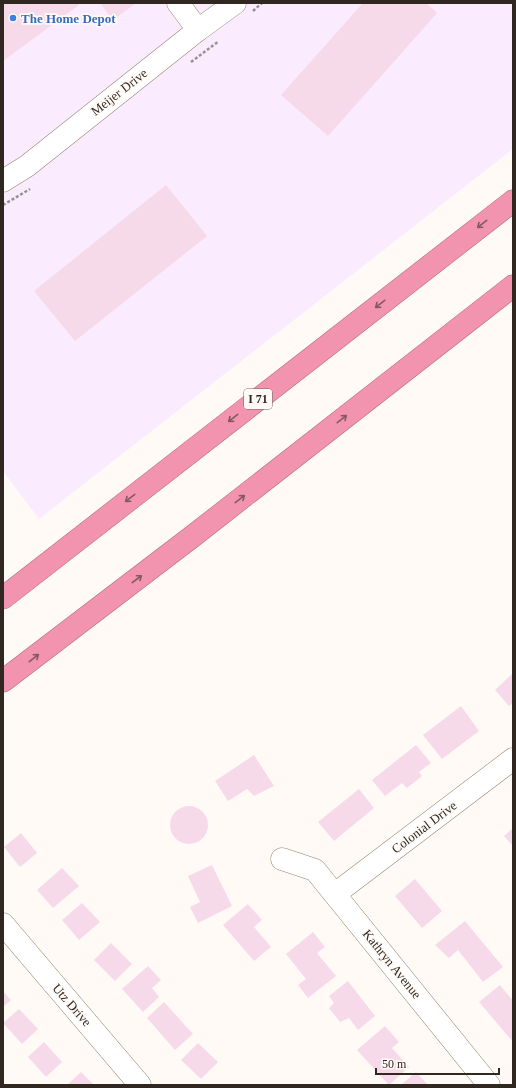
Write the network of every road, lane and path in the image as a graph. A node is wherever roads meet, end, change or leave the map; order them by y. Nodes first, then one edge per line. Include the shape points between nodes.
1 (178, 3) edge
2 (235, 3) edge
3 (198, 30) junction
4 (3, 181) edge
5 (513, 200) edge
6 (513, 286) edge
7 (3, 598) edge
8 (3, 682) edge
9 (513, 759) edge
10 (282, 859) dead end
11 (335, 894) junction
12 (3, 924) edge
13 (140, 1085) edge
14 (490, 1085) edge

1 - 3 street
2 - 3 street, Meijer Drive
3 - 4 street, Meijer Drive via 27,166
5 -> 7 highway, I 71
8 -> 6 highway
9 - 11 street, Colonial Drive
10 - 11 street, Kathryn Avenue via 315,870
11 - 14 street, Kathryn Avenue
12 - 13 street, Utz Drive

